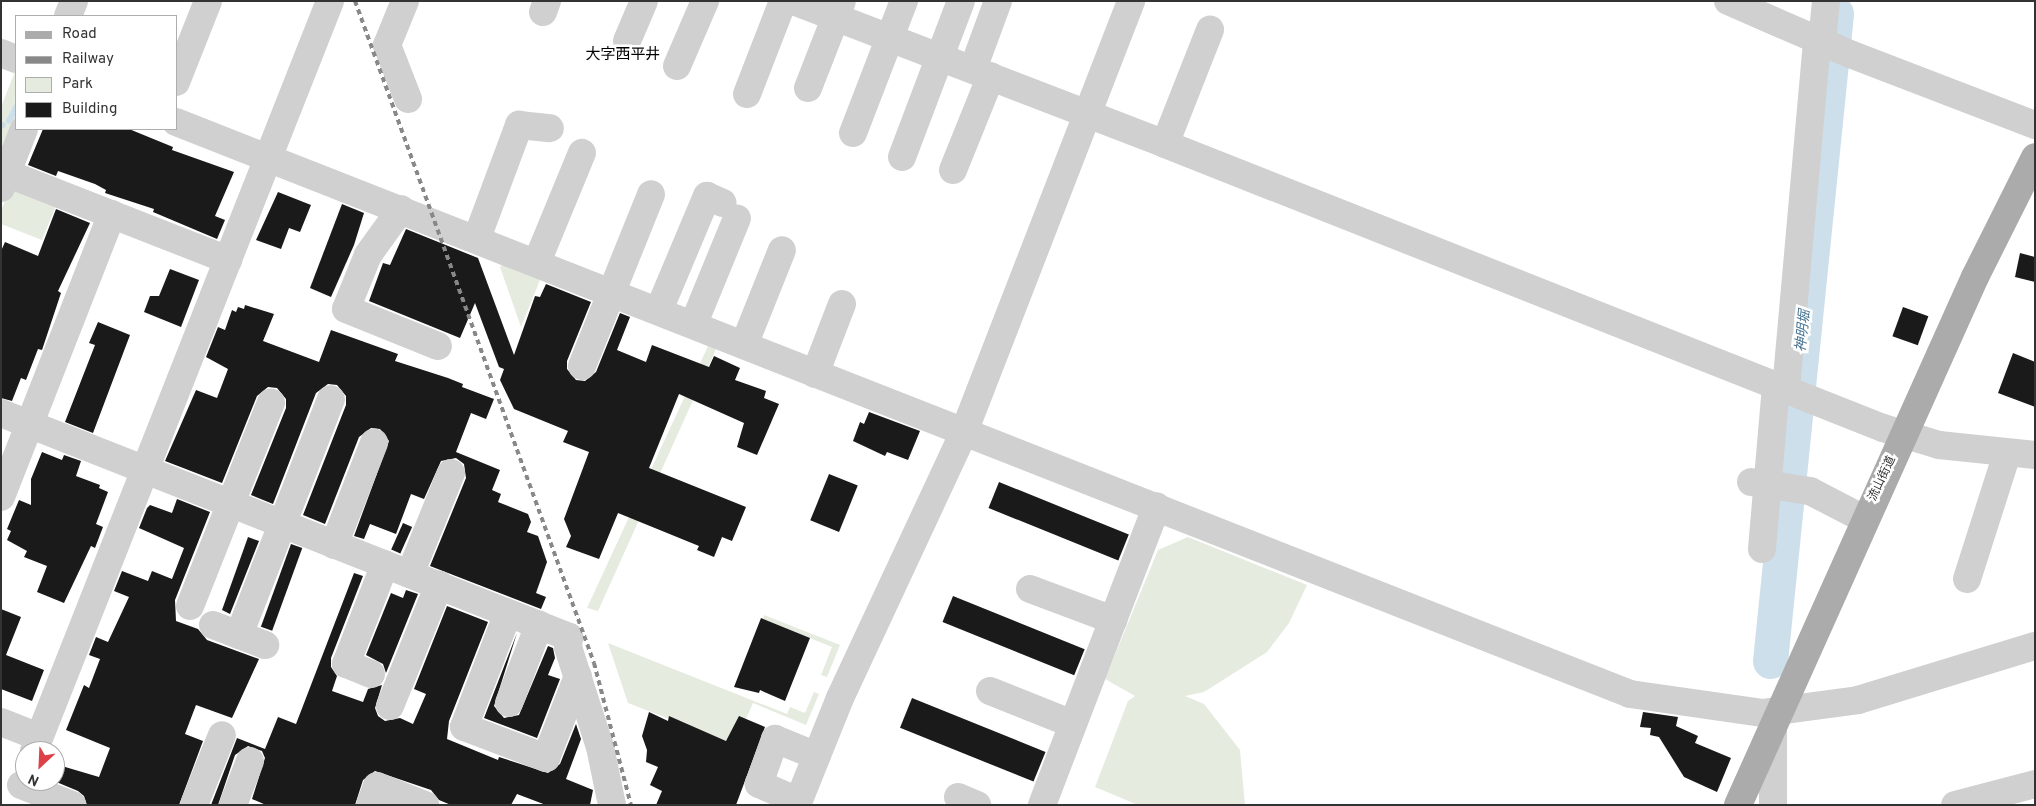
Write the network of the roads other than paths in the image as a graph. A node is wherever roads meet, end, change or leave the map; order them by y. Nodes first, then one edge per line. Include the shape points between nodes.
1 (74, 1) edge
2 (208, 1) edge
3 (405, 1) edge
4 (644, 1) edge
5 (705, 1) edge
6 (783, 1) edge
7 (793, 1) edge
8 (904, 1) edge
9 (961, 1) edge
10 (998, 1) edge
11 (1131, 1) edge
12 (1728, 1) edge
13 (1826, 1) edge
14 (327, 4) edge
15 (839, 9) edge
16 (68, 15) edge
17 (1210, 30) dead end
18 (890, 37) junction
19 (627, 41) dead end
20 (1821, 41) junction
21 (1, 53) edge
22 (940, 57) junction
23 (15, 59) edge
24 (677, 66) dead end
25 (982, 73) junction
26 (178, 77) edge
27 (808, 88) dead end
28 (747, 94) dead end
29 (408, 99) dead end
30 (1088, 114) junction
31 (178, 123) edge
32 (2035, 126) edge
33 (550, 128) dead end
34 (24, 130) edge
35 (853, 133) dead end
36 (1165, 144) junction
37 (582, 153) dead end
38 (902, 157) dead end
39 (2035, 157) edge
40 (267, 158) junction
41 (953, 170) dead end
42 (3, 178) edge
43 (650, 194) dead end
44 (401, 209) junction
45 (112, 214) junction
46 (477, 238) junction
47 (782, 250) dead end
48 (228, 260) junction
49 (537, 262) junction
50 (611, 290) junction
51 (842, 304) dead end
52 (659, 310) junction
53 (694, 323) junction
54 (744, 345) junction
55 (438, 346) dead end
56 (582, 366) dead end
57 (815, 374) junction
58 (1781, 387) junction
59 (331, 399) dead end
60 (271, 402) dead end
61 (1, 413) edge
62 (30, 424) junction
63 (964, 432) junction
64 (1903, 434) junction
65 (374, 443) dead end
66 (2007, 454) junction
67 (2035, 455) edge
68 (144, 469) junction
69 (451, 473) dead end
70 (1765, 484) junction
71 (1, 497) edge
72 (231, 504) junction
73 (1156, 506) junction
74 (1864, 519) junction
75 (282, 524) junction
76 (334, 545) junction
77 (1762, 549) dead end
78 (385, 564) junction
79 (410, 574) junction
80 (1967, 579) dead end
81 (439, 585) junction
82 (1030, 589) dead end
83 (190, 606) dead end
84 (508, 613) junction
85 (1113, 620) junction
86 (213, 625) dead end
87 (539, 625) junction
88 (240, 635) junction
89 (265, 645) dead end
90 (2035, 646) edge
91 (371, 674) dead end
92 (578, 676) junction
93 (990, 691) dead end
94 (509, 703) dead end
95 (390, 706) dead end
96 (1777, 718) junction
97 (1, 722) edge
98 (1073, 724) junction
99 (222, 735) dead end
100 (32, 741) edge
101 (38, 741) edge
102 (817, 756) junction
103 (250, 761) dead end
104 (2035, 784) edge
105 (29, 791) edge
106 (798, 803) edge
107 (235, 804) edge
108 (72, 805) edge
109 (194, 805) edge
110 (370, 805) edge
111 (425, 805) edge
112 (612, 805) edge
113 (1042, 805) edge
114 (1738, 805) edge
115 (1773, 805) edge
116 (1955, 805) edge

1 - 16 street
2 - 26 street
3 - 29 street via 388,45
4 - 19 street
5 - 24 street
6 - 28 street
7 - 15 street
8 - 18 street
9 - 22 street
10 - 25 street
11 - 30 street
12 - 20 street
13 - 20 street
14 - 40 street
15 - 18 street
15 - 27 street
17 - 36 street
18 - 22 street
18 - 35 street
20 - 32 street
20 - 58 street via 1801,210 1804,213
21 - 23 street
22 - 25 street
22 - 38 street
25 - 30 street
25 - 41 street
30 - 36 street
30 - 63 street
31 - 40 street
33 - 46 street via 519,125
34 - 42 street
36 - 58 street
37 - 49 street
39 - 64 main road, 流山街道 via 1975,277
40 - 44 street
40 - 48 street
42 - 45 street
43 - 50 street
44 - 46 street
44 - 55 street via 368,255 346,309
45 - 48 street
45 - 62 street
46 - 49 street
47 - 54 street
48 - 68 street
49 - 50 street
50 - 52 street
50 - 56 street
51 - 57 street
52 - 53 street
52 - 53 street via 708,196 730,210
53 - 54 street
54 - 57 street
57 - 63 street
58 - 64 street
58 - 70 street
59 - 75 street
60 - 72 street
61 - 62 street
62 - 68 street
62 - 71 street
63 - 73 street
63 - 102 street via 882,605
64 - 66 street via 1938,444
64 - 74 main road, 流山街道
65 - 76 street
66 - 67 street
66 - 80 street
68 - 72 street
68 - 101 street
69 - 79 street
70 - 74 street via 1810,491
70 - 77 street
72 - 75 street
72 - 83 street
73 - 85 street
73 - 96 street via 1630,694
74 - 96 main road, 流山街道
75 - 76 street
75 - 88 street
76 - 78 street
78 - 79 street
78 - 91 street via 346,664
79 - 81 street
81 - 84 street
81 - 95 street
82 - 85 street
84 - 87 street
84 - 92 street via 464,727 546,758
85 - 98 street
86 - 88 street
87 - 92 street via 569,637 568,647
87 - 94 street
88 - 89 street
90 - 96 street via 1858,700
92 - 112 street via 600,747
93 - 98 street
96 - 114 main road, 流山街道
96 - 115 street
97 - 100 street
98 - 113 street
99 - 109 street
102 - 106 street
102 - 106 street via 775,739 759,784
103 - 107 street
104 - 116 street
105 - 108 street
110 - 111 street via 377,786

